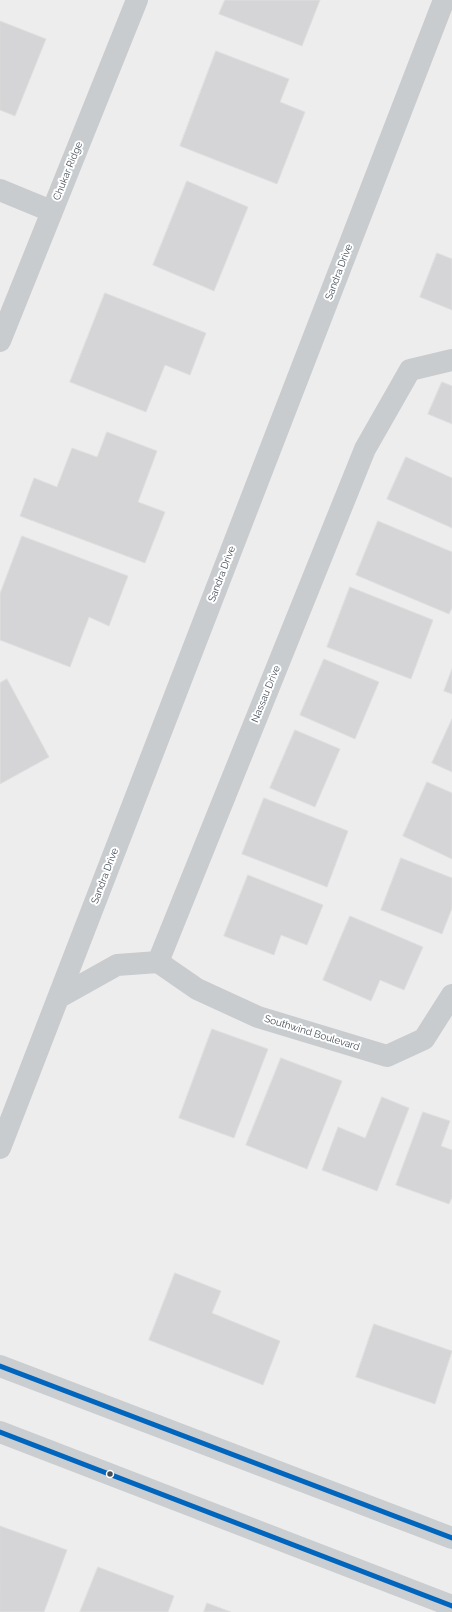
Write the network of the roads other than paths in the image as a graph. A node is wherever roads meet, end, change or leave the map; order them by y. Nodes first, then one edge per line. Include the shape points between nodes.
1 (137, 0) edge
2 (444, 0) edge
3 (0, 190) edge
4 (52, 211) junction
5 (0, 341) edge
6 (452, 360) edge
7 (158, 962) junction
8 (452, 995) edge
9 (58, 998) junction
10 (0, 1148) edge
11 (0, 1366) edge
12 (0, 1432) edge
13 (452, 1538) edge
14 (452, 1606) edge

1 - 4 street, Chukar Ridge
2 - 9 street, Sandra Drive
3 - 4 street
4 - 5 street, Chukar Ridge
6 - 7 street, Nassau Drive via 410,370 365,450
7 - 8 street, Southwind Boulevard via 197,989 258,1017 387,1056 424,1039
7 - 9 street via 117,965
9 - 10 street, Sandra Drive
11 - 13 main road
12 - 14 main road

